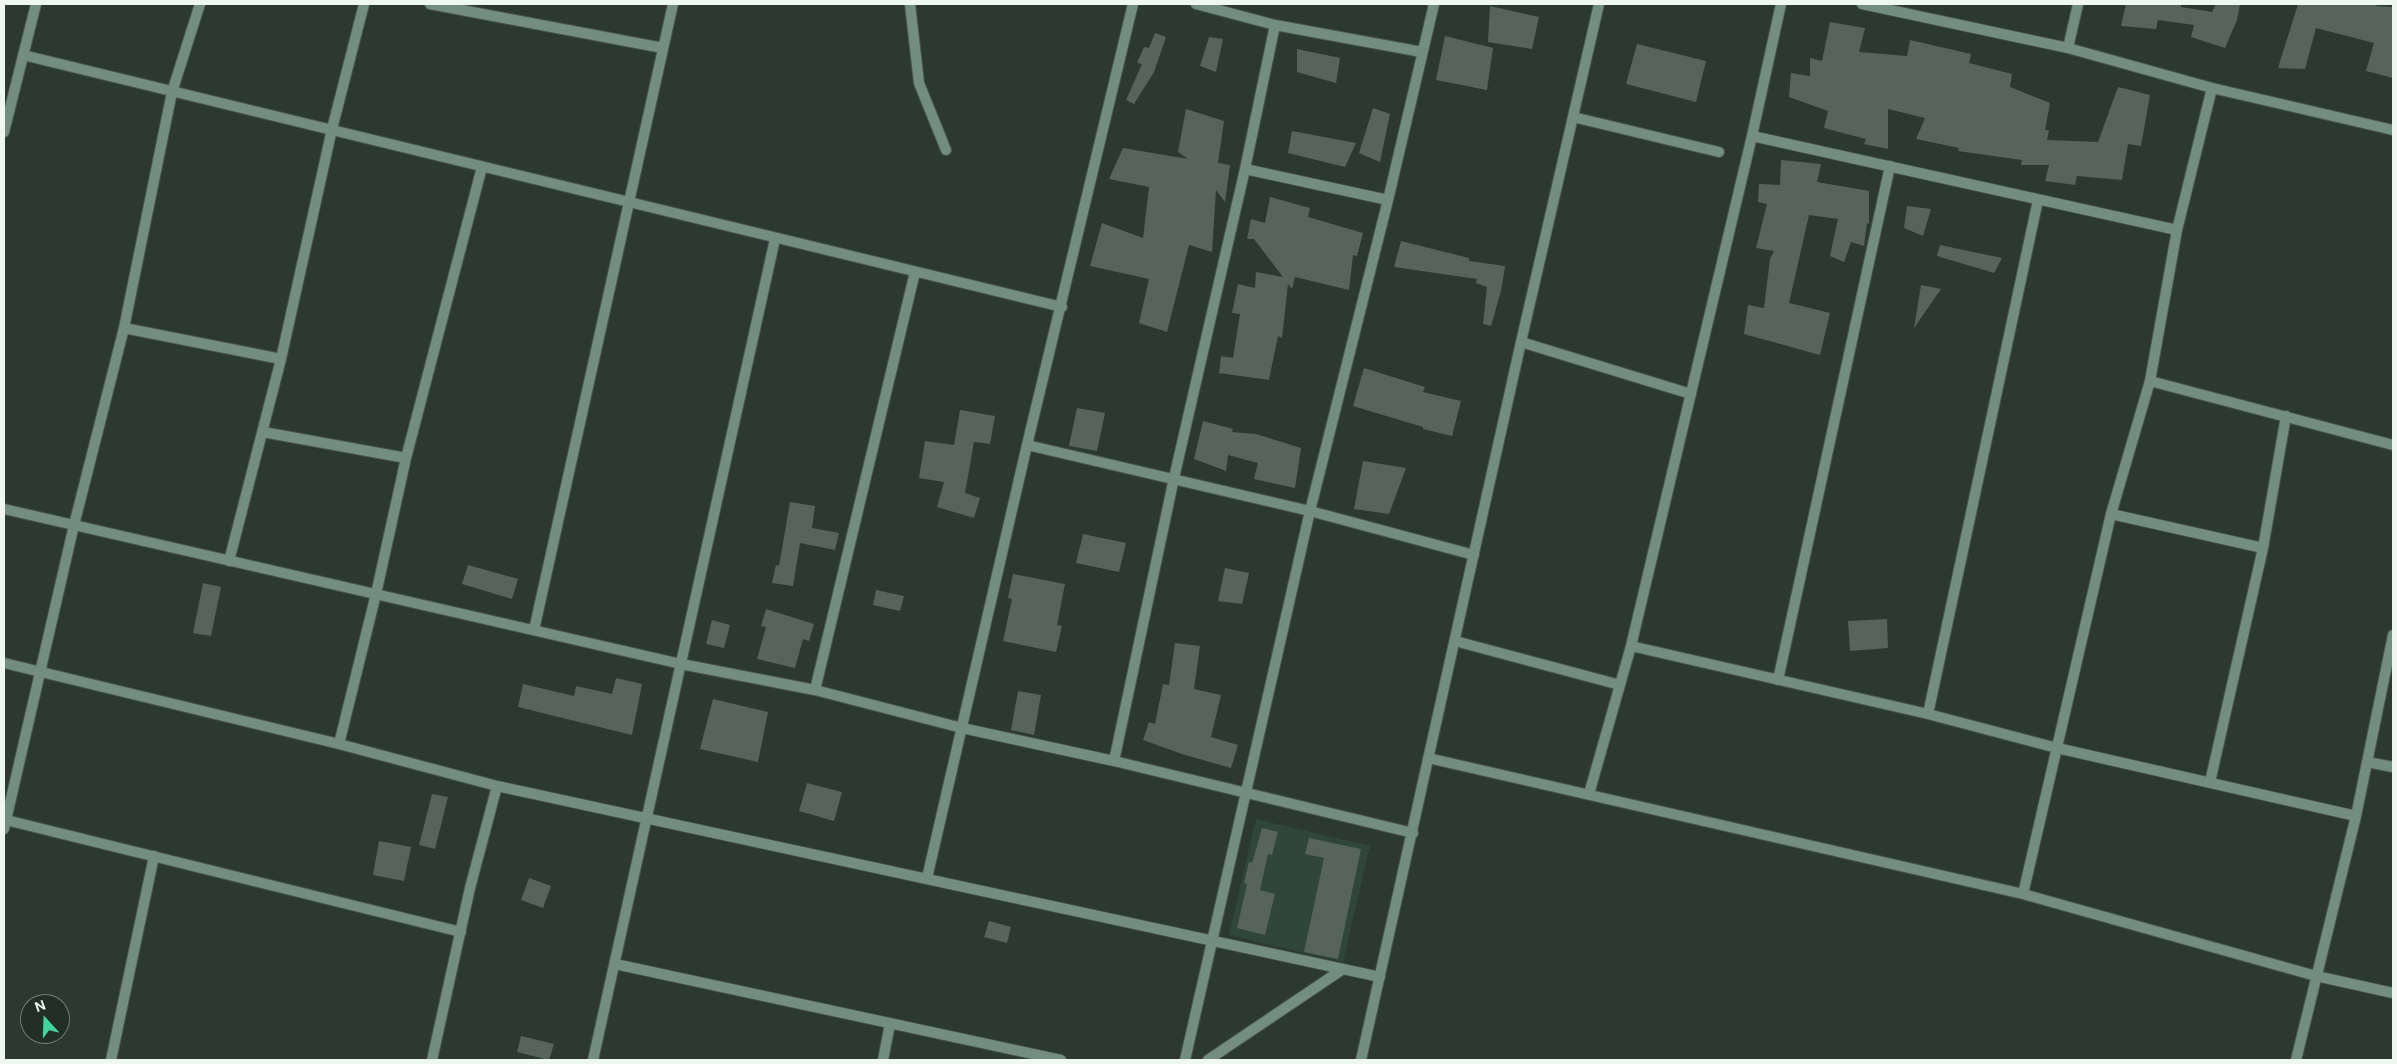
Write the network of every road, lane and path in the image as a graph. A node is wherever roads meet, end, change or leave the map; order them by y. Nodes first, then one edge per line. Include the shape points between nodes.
1 (36, 4) edge
2 (200, 4) edge
3 (364, 4) edge
4 (430, 4) edge
5 (673, 4) edge
6 (910, 4) edge
7 (1133, 4) edge
8 (1196, 4) edge
9 (1434, 4) edge
10 (1599, 4) edge
11 (1781, 4) edge
12 (1862, 4) edge
13 (2078, 4) edge
14 (1276, 24) junction
15 (663, 48) junction
16 (2068, 48) junction
17 (1422, 52) junction
18 (24, 55) junction
19 (2212, 88) junction
20 (172, 92) junction
21 (1573, 117) junction
22 (332, 129) junction
23 (2393, 130) edge
24 (4, 132) edge
25 (1752, 136) junction
26 (946, 150) dead end
27 (1720, 152) dead end
28 (1890, 166) junction
29 (482, 167) junction
30 (1245, 169) junction
31 (1388, 200) junction
32 (2038, 200) junction
33 (629, 203) junction
34 (2177, 230) junction
35 (775, 239) junction
36 (915, 272) junction
37 (1062, 307) junction
38 (124, 328) junction
39 (1521, 342) junction
40 (282, 358) junction
41 (2150, 381) junction
42 (1691, 394) junction
43 (2286, 416) junction
44 (263, 432) junction
45 (1027, 445) junction
46 (2393, 445) edge
47 (406, 458) junction
48 (1174, 478) junction
49 (4, 509) edge
50 (1310, 511) junction
51 (2112, 514) junction
52 (74, 526) junction
53 (2262, 548) junction
54 (1474, 555) junction
55 (230, 561) junction
56 (376, 594) junction
57 (534, 630) junction
58 (2393, 635) edge
59 (1455, 641) junction
60 (1631, 646) junction
61 (4, 663) edge
62 (681, 664) junction
63 (39, 671) junction
64 (1778, 680) junction
65 (1620, 685) junction
66 (815, 690) junction
67 (1928, 714) junction
68 (962, 728) junction
69 (340, 744) junction
70 (2057, 748) junction
71 (1428, 758) junction
72 (1114, 761) junction
73 (2367, 762) junction
74 (2393, 767) edge
75 (2210, 782) junction
76 (497, 786) junction
77 (1244, 792) junction
78 (1589, 794) junction
79 (2356, 816) junction
80 (647, 820) junction
81 (5, 825) edge
82 (1413, 833) junction
83 (154, 856) junction
84 (927, 878) junction
85 (2023, 894) junction
86 (461, 932) junction
87 (1213, 940) junction
88 (615, 964) junction
89 (1344, 969) junction
90 (2316, 976) junction
91 (1380, 977) junction
92 (2393, 993) edge
93 (890, 1024) junction
94 (1036, 1058) edge
95 (112, 1060) edge
96 (432, 1060) edge
97 (593, 1060) edge
98 (883, 1060) edge
99 (1061, 1060) edge
100 (1185, 1060) edge
101 (1208, 1060) edge
102 (1361, 1060) edge
103 (2296, 1060) edge

1 - 18 street
2 - 20 street
3 - 22 street
4 - 15 street
5 - 15 street
6 - 26 street via 919,83
7 - 37 street
8 - 14 street
9 - 17 street
10 - 21 street
11 - 25 street
12 - 16 street
13 - 16 street
14 - 17 street
14 - 30 street
15 - 33 street
16 - 19 street
17 - 31 street
18 - 20 street
18 - 24 street
19 - 23 street
19 - 34 street
20 - 22 street
20 - 38 street
21 - 27 street
21 - 39 street
22 - 29 street
22 - 40 street
25 - 28 street
25 - 42 street
28 - 32 street
28 - 64 street
29 - 33 street
29 - 47 street
30 - 31 street
30 - 48 street
31 - 50 street
32 - 34 street
32 - 67 street
33 - 35 street
33 - 57 street
34 - 41 street
35 - 36 street
35 - 62 street
36 - 37 street
36 - 66 street
37 - 45 street
38 - 40 street
38 - 52 street
39 - 42 street
39 - 54 street
40 - 44 street
41 - 43 street
41 - 51 street
42 - 60 street
43 - 46 street
43 - 53 street
44 - 47 street
44 - 55 street
45 - 48 street
45 - 68 street
47 - 56 street
48 - 50 street
48 - 72 street
49 - 52 street
50 - 54 street
50 - 77 street
51 - 53 street
51 - 70 street
52 - 55 street
52 - 63 street
53 - 75 street
54 - 59 street
55 - 56 street
56 - 57 street
56 - 69 street
57 - 62 street
58 - 73 street
59 - 65 street
59 - 71 street
60 - 64 street
60 - 65 street
61 - 63 street
62 - 66 street
62 - 80 street
63 - 69 street
63 - 81 street
64 - 67 street
65 - 78 street
66 - 68 street
67 - 70 street
68 - 72 street
68 - 84 street
69 - 76 street
70 - 75 street
70 - 85 street
71 - 78 street
71 - 82 street
72 - 77 street
73 - 74 street
73 - 79 street
75 - 79 street
76 - 80 street
76 - 86 street
77 - 82 street
77 - 87 street
78 - 85 street
79 - 90 street
80 - 84 street
80 - 88 street
81 - 83 street
82 - 91 street
83 - 86 street
83 - 95 street
84 - 87 street
85 - 90 street
86 - 96 street
87 - 89 street
87 - 100 street
88 - 93 street
88 - 97 street
89 - 91 street
89 - 101 street
90 - 92 street
90 - 103 street
91 - 102 street
93 - 94 street
93 - 98 street
94 - 99 street

